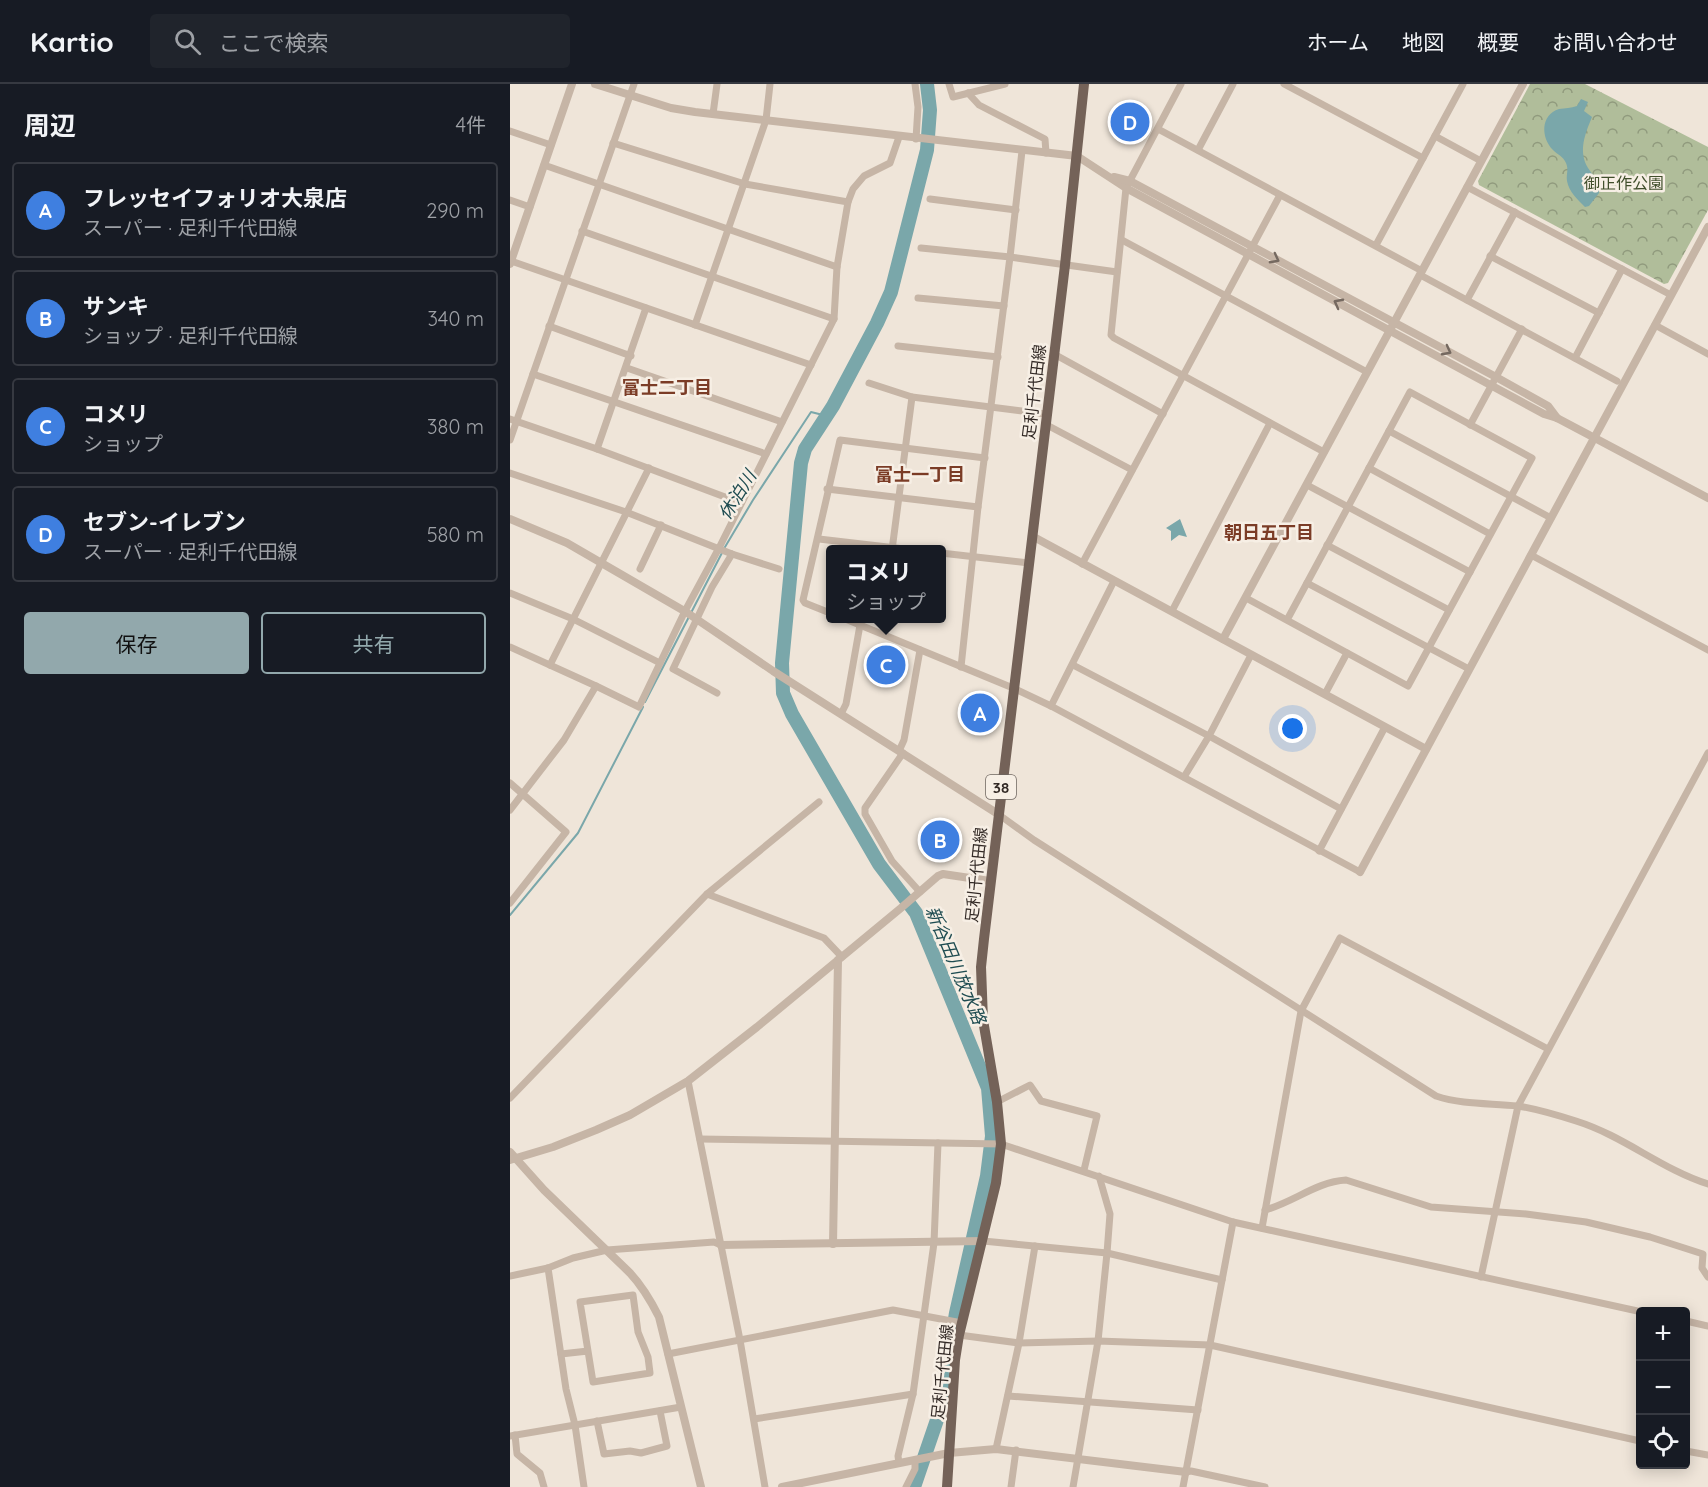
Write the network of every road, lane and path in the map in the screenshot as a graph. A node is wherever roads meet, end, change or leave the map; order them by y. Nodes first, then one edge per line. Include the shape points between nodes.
1 (572, 84) edge
2 (595, 84) edge
3 (634, 84) edge
4 (717, 84) edge
5 (770, 84) edge
6 (915, 84) edge
7 (949, 84) edge
8 (1005, 84) edge
9 (1084, 84) edge
10 (1181, 84) edge
11 (1233, 84) edge
12 (1284, 84) edge
13 (1463, 84) edge
14 (1523, 84) edge
15 (968, 93) junction
16 (630, 96) junction
17 (713, 114) junction
18 (766, 120) junction
19 (1158, 129) junction
20 (510, 131) edge
21 (1435, 136) junction
22 (899, 137) junction
23 (917, 139) junction
24 (613, 143) junction
25 (551, 146) junction
26 (1198, 150) junction
27 (1022, 151) junction
28 (1046, 153) junction
29 (1077, 156) junction
30 (1423, 158) junction
31 (1481, 161) junction
32 (544, 165) junction
33 (598, 184) junction
34 (745, 184) junction
35 (1128, 185) junction
36 (1467, 187) junction
37 (1281, 195) junction
38 (930, 199) dead end
39 (510, 200) edge
40 (848, 202) junction
41 (530, 207) junction
42 (1016, 210) junction
43 (1515, 212) junction
44 (1708, 227) edge
45 (729, 229) junction
46 (582, 231) junction
47 (1122, 240) junction
48 (1376, 245) junction
49 (921, 248) dead end
50 (1250, 251) junction
51 (1490, 256) junction
52 (1010, 257) junction
53 (510, 262) edge
54 (1065, 265) junction
55 (837, 267) junction
56 (1622, 269) junction
57 (1117, 272) junction
58 (1423, 274) junction
59 (712, 277) junction
60 (565, 280) junction
61 (1671, 295) junction
62 (1227, 296) junction
63 (918, 298) dead end
64 (1467, 300) junction
65 (1004, 306) junction
66 (646, 308) junction
67 (1599, 313) junction
68 (834, 319) junction
69 (695, 325) junction
70 (1655, 325) junction
71 (549, 326) junction
72 (1392, 327) junction
73 (1522, 329) junction
74 (898, 346) dead end
75 (1054, 354) junction
76 (1708, 354) edge
77 (631, 356) junction
78 (998, 357) junction
79 (1575, 358) junction
80 (811, 364) junction
81 (627, 368) junction
82 (1367, 372) junction
83 (533, 374) junction
84 (1184, 376) junction
85 (1493, 381) junction
86 (1617, 381) dead end
87 (869, 383) dead end
88 (912, 398) junction
89 (614, 403) junction
90 (992, 408) junction
91 (1163, 414) junction
92 (1045, 419) junction
93 (513, 420) edge
94 (782, 422) junction
95 (1270, 423) junction
96 (1470, 425) junction
97 (1389, 431) junction
98 (1595, 437) junction
99 (510, 440) edge
100 (905, 448) junction
101 (597, 449) junction
102 (1324, 452) junction
103 (766, 454) junction
104 (985, 458) junction
105 (649, 468) junction
106 (1369, 468) junction
107 (1132, 470) junction
108 (510, 473) edge
109 (1307, 485) junction
110 (827, 489) junction
111 (1511, 496) junction
112 (900, 498) junction
113 (1708, 498) edge
114 (741, 503) junction
115 (978, 507) junction
116 (1348, 507) junction
117 (626, 512) junction
118 (1551, 518) junction
119 (510, 519) edge
120 (661, 525) junction
121 (1490, 534) junction
122 (1032, 536) junction
123 (819, 539) dead end
124 (868, 545) edge
125 (893, 545) edge
126 (1327, 545) junction
127 (719, 548) junction
128 (946, 553) edge
129 (732, 554) junction
130 (1531, 555) junction
131 (974, 556) junction
132 (600, 562) junction
133 (1029, 563) junction
134 (1082, 564) junction
135 (640, 569) dead end
136 (779, 569) dead end
137 (1470, 572) junction
138 (1114, 581) junction
139 (1307, 583) junction
140 (510, 593) edge
141 (1246, 598) junction
142 (1449, 610) junction
143 (1172, 611) junction
144 (826, 612) edge
145 (690, 615) junction
146 (573, 619) junction
147 (1287, 620) junction
148 (855, 623) edge
149 (885, 623) edge
150 (860, 625) junction
151 (883, 634) junction
152 (1223, 639) junction
153 (510, 646) edge
154 (1429, 647) junction
155 (920, 650) junction
156 (1708, 650) edge
157 (1347, 653) junction
158 (1251, 655) junction
159 (660, 663) junction
160 (1073, 664) junction
161 (550, 665) junction
162 (962, 667) junction
163 (1469, 669) junction
164 (596, 686) junction
165 (1014, 688) junction
166 (717, 693) dead end
167 (1325, 694) junction
168 (1051, 706) junction
169 (841, 714) junction
170 (1385, 727) junction
171 (1209, 736) junction
172 (1426, 749) junction
173 (901, 752) junction
174 (1708, 753) edge
175 (1184, 777) junction
176 (510, 783) edge
177 (523, 795) junction
178 (819, 802) dead end
179 (1341, 809) junction
180 (510, 810) edge
181 (998, 814) junction
182 (1319, 851) junction
183 (1360, 872) joint
184 (990, 881) junction
185 (920, 892) junction
186 (707, 894) junction
187 (510, 903) edge
188 (840, 958) junction
189 (1301, 1011) junction
190 (1548, 1050) junction
191 (688, 1081) junction
192 (510, 1098) edge
193 (997, 1102) junction
194 (1518, 1106) junction
195 (700, 1139) junction
196 (834, 1142) junction
197 (938, 1143) junction
198 (1000, 1144) junction
199 (512, 1157) edge
200 (1084, 1170) junction
201 (1099, 1176) junction
202 (1708, 1185) edge
203 (1265, 1210) junction
204 (1496, 1212) junction
205 (1233, 1221) junction
206 (1262, 1228) junction
207 (980, 1241) junction
208 (934, 1243) junction
209 (833, 1244) junction
210 (721, 1245) junction
211 (1035, 1246) junction
212 (607, 1250) junction
213 (1107, 1252) junction
214 (548, 1268) junction
215 (510, 1276) edge
216 (1481, 1277) junction
217 (1708, 1277) edge
218 (1222, 1280) junction
219 (1636, 1310) edge
220 (924, 1316) junction
221 (1690, 1322) edge
222 (960, 1323) junction
223 (1708, 1326) edge
224 (959, 1335) junction
225 (740, 1340) junction
226 (1098, 1341) junction
227 (1019, 1343) junction
228 (1210, 1345) junction
229 (588, 1351) junction
230 (561, 1354) junction
231 (668, 1354) junction
232 (913, 1394) junction
233 (1008, 1396) junction
234 (1088, 1402) junction
235 (681, 1407) junction
236 (1198, 1410) junction
237 (660, 1411) junction
238 (754, 1419) junction
239 (597, 1421) junction
240 (575, 1425) junction
241 (512, 1435) edge
242 (1636, 1440) edge
243 (996, 1449) junction
244 (1016, 1450) junction
245 (1690, 1451) edge
246 (950, 1453) junction
247 (1708, 1455) edge
248 (1078, 1458) junction
249 (918, 1460) junction
250 (899, 1463) junction
251 (1186, 1472) junction
252 (543, 1487) edge
253 (584, 1487) edge
254 (701, 1487) edge
255 (765, 1487) edge
256 (782, 1487) edge
257 (906, 1487) edge
258 (946, 1487) edge
259 (1011, 1487) edge
260 (1073, 1487) edge
261 (1182, 1487) edge
262 (1265, 1487) edge

1 - 25 street
2 - 16 street
3 - 16 street
4 - 17 street
5 - 18 street
6 - 23 street
7 - 15 street via 953,97
8 - 15 street
9 - 29 main road, 足利千代田線 / 38
10 - 19 street
11 - 26 street
12 - 30 street
13 - 21 street
14 - 31 street
15 - 28 street via 979,105 1045,139
16 - 17 street via 671,108
16 - 24 street
17 - 18 street
18 - 22 street
18 - 34 street
19 - 26 street
19 - 35 street
20 - 25 street
21 - 30 street
21 - 31 street
22 - 23 street
22 - 40 street via 890,163 864,177
23 - 27 street
24 - 33 street
24 - 34 street
25 - 32 street
26 - 37 street
27 - 28 street
27 - 42 street
28 - 29 street
29 - 35 street
29 - 54 main road, 足利千代田線 / 38
30 - 48 street
31 - 36 street
32 - 33 street
32 - 41 street
33 - 45 street
33 - 46 street
34 - 40 street
34 - 45 street
35 - 47 street
35 - 50 street
36 - 43 street
36 - 58 street
37 - 48 street
37 - 50 street
38 - 42 street
39 - 41 street
40 - 55 street
41 - 53 street
42 - 52 street
43 - 51 street
43 - 56 street
44 - 61 street
45 - 55 street
45 - 59 street
46 - 59 street
46 - 60 street
47 - 57 street
47 - 62 street
48 - 58 street
49 - 52 street
50 - 62 street
50 - 72 street
51 - 64 street
51 - 67 street
52 - 54 street
52 - 65 street
53 - 60 street
54 - 57 street
54 - 75 main road, 足利千代田線 / 38
55 - 68 street
56 - 61 street
56 - 67 street
57 - 84 street via 1112,337
58 - 64 street
58 - 72 street
59 - 68 street
59 - 69 street
60 - 66 street
60 - 71 street
61 - 70 street
62 - 82 street
62 - 84 street
63 - 65 street
64 - 73 street
65 - 78 street
66 - 69 street
66 - 77 street
67 - 79 street
68 - 80 street
69 - 80 street
70 - 76 street
70 - 98 street
71 - 77 street
71 - 83 street
72 - 82 street
72 - 85 street
73 - 79 street
73 - 85 street
74 - 78 street
75 - 91 street
75 - 92 main road, 足利千代田線 / 38
77 - 81 street
78 - 90 street
79 - 86 street
80 - 94 street
81 - 89 street
81 - 94 street
82 - 102 street
83 - 89 street
83 - 93 street
84 - 91 street
84 - 95 street
85 - 96 street
85 - 98 street via 1544,414
87 - 88 street
88 - 90 street
88 - 100 street
89 - 101 street
89 - 103 street
90 - 92 street
90 - 104 street
91 - 107 street
92 - 107 street
92 - 122 main road, 足利千代田線 / 38
93 - 99 street
93 - 101 street
94 - 103 street
95 - 102 street
95 - 143 street
96 - 97 street via 1410,392
96 - 111 street via 1532,458
97 - 106 street
97 - 111 street
98 - 113 street
98 - 118 street
100 - 104 street
100 - 110 street via 840,440
100 - 112 street
101 - 105 street
102 - 109 street
103 - 114 street
104 - 115 street
105 - 114 street
105 - 117 street
106 - 116 street
106 - 121 street
107 - 134 street
108 - 117 street
109 - 116 street
109 - 141 street
110 - 112 street
110 - 144 street via 803,600
111 - 118 street
111 - 121 street
112 - 115 street
112 - 125 street
114 - 127 street
115 - 131 street
116 - 126 street
116 - 137 street
117 - 120 street
117 - 132 street
118 - 130 street
119 - 132 street
120 - 127 street
120 - 135 street
121 - 137 street
122 - 133 main road, 足利千代田線 / 38
122 - 134 street
123 - 124 street
126 - 139 street
126 - 142 street
127 - 129 street
127 - 145 street
128 - 131 street
129 - 136 street
129 - 145 street
130 - 156 street
130 - 163 street
131 - 133 street
131 - 162 street
132 - 145 street
132 - 146 street
133 - 165 main road, 足利千代田線 / 38
134 - 138 street
137 - 142 street
138 - 143 street
138 - 160 street
139 - 147 street
139 - 154 street
140 - 146 street
141 - 147 street
141 - 152 street
142 - 154 street
143 - 152 street
145 - 159 street
145 - 166 street via 672,669
145 - 169 street
146 - 159 street
146 - 161 street
147 - 157 street
148 - 150 street
149 - 151 street
150 - 151 street
150 - 169 street
151 - 155 street
152 - 158 street
153 - 161 street
154 - 157 street via 1408,686
154 - 163 street
155 - 162 street
155 - 173 street
157 - 167 street
158 - 167 street
158 - 171 street
159 - 164 street via 639,707
160 - 168 street
160 - 171 street
161 - 164 street
162 - 165 street
163 - 172 street
164 - 177 street via 564,740
165 - 168 street
165 - 181 main road, 足利千代田線 / 38
167 - 170 street
168 - 175 street
169 - 173 street
170 - 172 street
170 - 179 street
171 - 175 street
171 - 179 street
172 - 183 street
173 - 181 street
173 - 185 street via 865,813 892,861
174 - 190 street
175 - 182 street
176 - 177 street
177 - 180 street
177 - 187 street via 566,832
178 - 186 street
179 - 182 street
181 - 184 main road, 足利千代田線 / 38
181 - 189 street
182 - 183 street
184 - 185 street via 943,874
184 - 193 main road, 足利千代田線 / 38 via 981,967 984,1020
185 - 188 street
186 - 188 street via 824,938
186 - 192 street
188 - 191 street
188 - 196 street
189 - 190 street via 1340,938
189 - 194 street via 1436,1096 1455,1102
189 - 203 street
190 - 194 street
191 - 195 street
191 - 199 street via 596,1130 553,1147
193 - 198 main road, 足利千代田線 / 38
193 - 200 street via 1030,1085 1041,1101 1096,1116
194 - 202 street via 1618,1137 1690,1179
194 - 204 street
195 - 196 street
195 - 210 street
196 - 197 street
196 - 209 street
197 - 198 street
197 - 208 street
198 - 200 street
198 - 207 main road, 足利千代田線 / 38 via 996,1183
199 - 212 street
200 - 201 street
201 - 205 street
201 - 213 street via 1110,1214
203 - 204 street via 1321,1185 1346,1180 1431,1207
203 - 206 street
204 - 216 street
204 - 217 street via 1586,1221 1650,1237 1703,1254 1702,1268
205 - 206 street
205 - 218 street
206 - 216 street
207 - 208 street
207 - 211 street
207 - 222 main road, 足利千代田線 / 38
208 - 209 street
208 - 220 street
209 - 210 street
210 - 212 street via 714,1242
210 - 225 street
211 - 213 street
211 - 227 street
212 - 214 street
212 - 231 street via 651,1301
213 - 218 street
213 - 226 street
214 - 215 street
214 - 230 street
216 - 219 street
218 - 228 street
220 - 222 street
220 - 225 street via 893,1310
220 - 232 street
221 - 223 street
222 - 224 main road, 足利千代田線 / 38
224 - 227 street
224 - 246 main road, 足利千代田線 / 38
225 - 231 street
225 - 238 street
226 - 227 street
226 - 228 street
226 - 234 street
227 - 233 street
228 - 236 street
228 - 242 street
229 - 229 street via 580,1302 633,1295 650,1373 593,1382
229 - 230 street
230 - 240 street
231 - 235 street
232 - 238 street
232 - 250 street
233 - 234 street
233 - 243 street
234 - 236 street
234 - 248 street
235 - 237 street
235 - 254 street
236 - 251 street
237 - 239 street
237 - 239 street via 667,1446 641,1453 630,1450 604,1454
238 - 255 street
239 - 240 street
240 - 241 street
240 - 253 street
241 - 252 street via 517,1454 540,1473
243 - 244 street
243 - 246 street
244 - 248 street
244 - 259 street
245 - 247 street
246 - 249 street
246 - 258 main road, 足利千代田線 / 38
248 - 251 street
248 - 260 street
249 - 250 street
249 - 257 street
250 - 256 street
251 - 261 street
251 - 262 street

